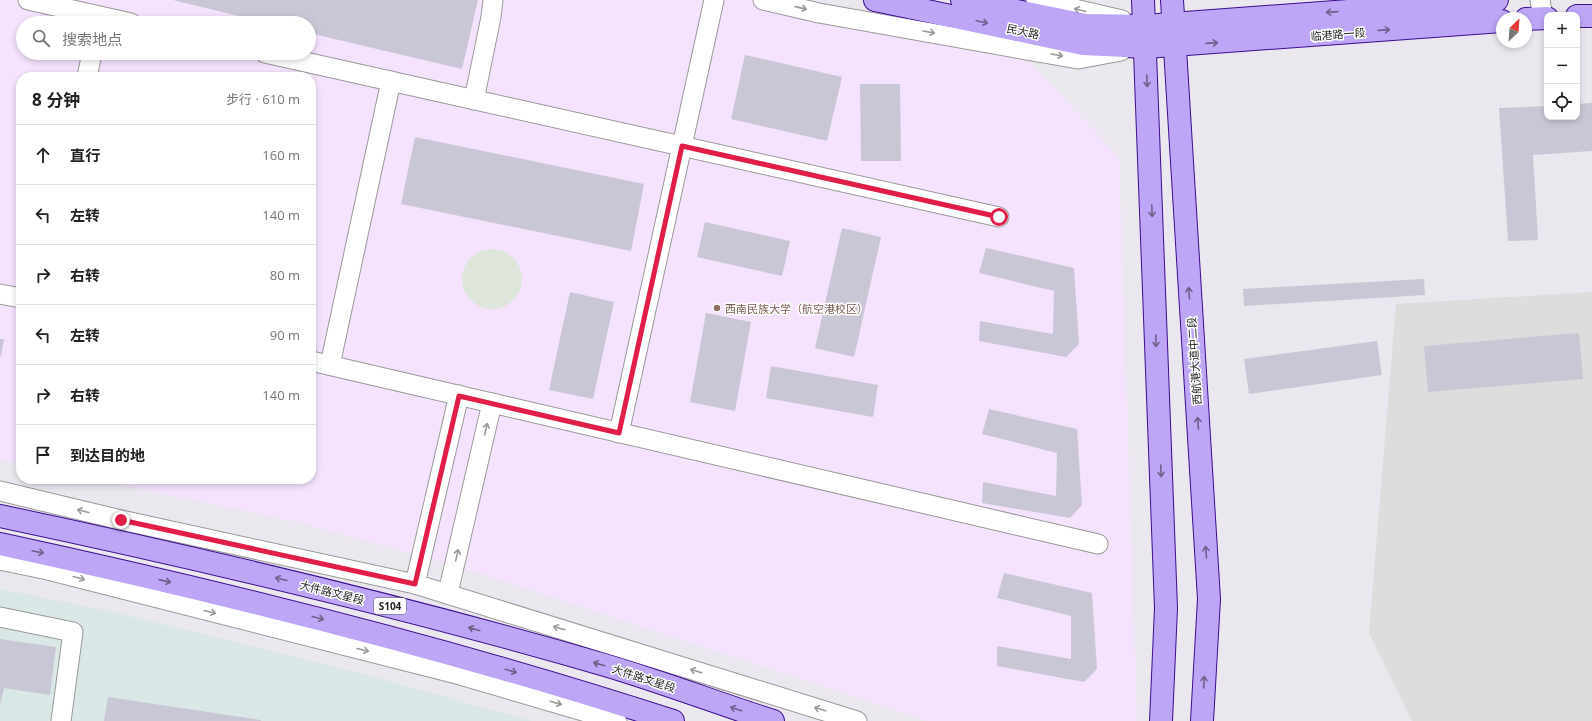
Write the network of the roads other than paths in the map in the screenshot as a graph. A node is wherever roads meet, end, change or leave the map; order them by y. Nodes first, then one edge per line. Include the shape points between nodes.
1 (28, 0) edge
2 (492, 0) edge
3 (714, 0) edge
4 (763, 0) edge
5 (875, 0) edge
6 (962, 0) edge
7 (1036, 0) edge
8 (1143, 0) edge
9 (1172, 0) edge
10 (1497, 0) edge
11 (100, 13) edge
12 (1580, 16) edge
13 (1592, 16) edge
14 (1496, 21) edge
15 (1173, 24) junction
16 (1145, 36) junction
17 (1173, 46) junction
18 (91, 60) edge
19 (297, 60) edge
20 (88, 72) edge
21 (392, 81) junction
22 (474, 100) junction
23 (682, 146) junction
24 (999, 217) dead end
25 (0, 294) edge
26 (16, 297) edge
27 (316, 362) edge
28 (330, 365) junction
29 (459, 396) junction
30 (492, 403) junction
31 (619, 433) junction
32 (0, 491) edge
33 (0, 516) edge
34 (0, 544) edge
35 (1098, 544) dead end
36 (0, 560) edge
37 (415, 584) junction
38 (448, 593) junction
39 (0, 617) edge
40 (61, 721) edge
41 (617, 721) edge
42 (673, 721) edge
43 (773, 721) edge
44 (857, 721) edge
45 (1161, 721) edge
46 (1202, 721) edge

1 - 11 street
2 - 22 street
3 - 23 street
4 -> 16 street via 1078,59
5 -> 16 main road, 民大路 via 1083,44
6 - 16 main road, 民大路
16 -> 7 street
8 - 16 main road
9 - 15 main road, 西航港大道中二段
10 -> 15 main road, 临港路一段
12 - 13 main road
17 -> 14 main road, 临港路一段
15 - 16 main road, 民大路
15 - 17 main road, 西航港大道中二段
16 - 17 main road, 民大路
16 -> 45 main road via 1166,608
46 -> 17 main road, 西航港大道中二段 via 1209,599
18 - 20 street
19 - 21 street
21 - 22 street
21 - 28 street
22 - 23 street
23 - 24 street
23 - 31 street
25 - 26 street
27 - 28 street
28 - 29 street
29 - 30 street
29 - 37 street
30 - 31 street
38 -> 30 street
31 - 35 street
37 -> 32 street
43 -> 33 main road, 大件路文星段 / S104 via 607,666 418,613 128,543
34 -> 42 main road via 245,599 396,638 568,687
36 -> 41 street via 453,673
37 - 38 street
44 -> 38 street
39 - 40 street via 73,632

